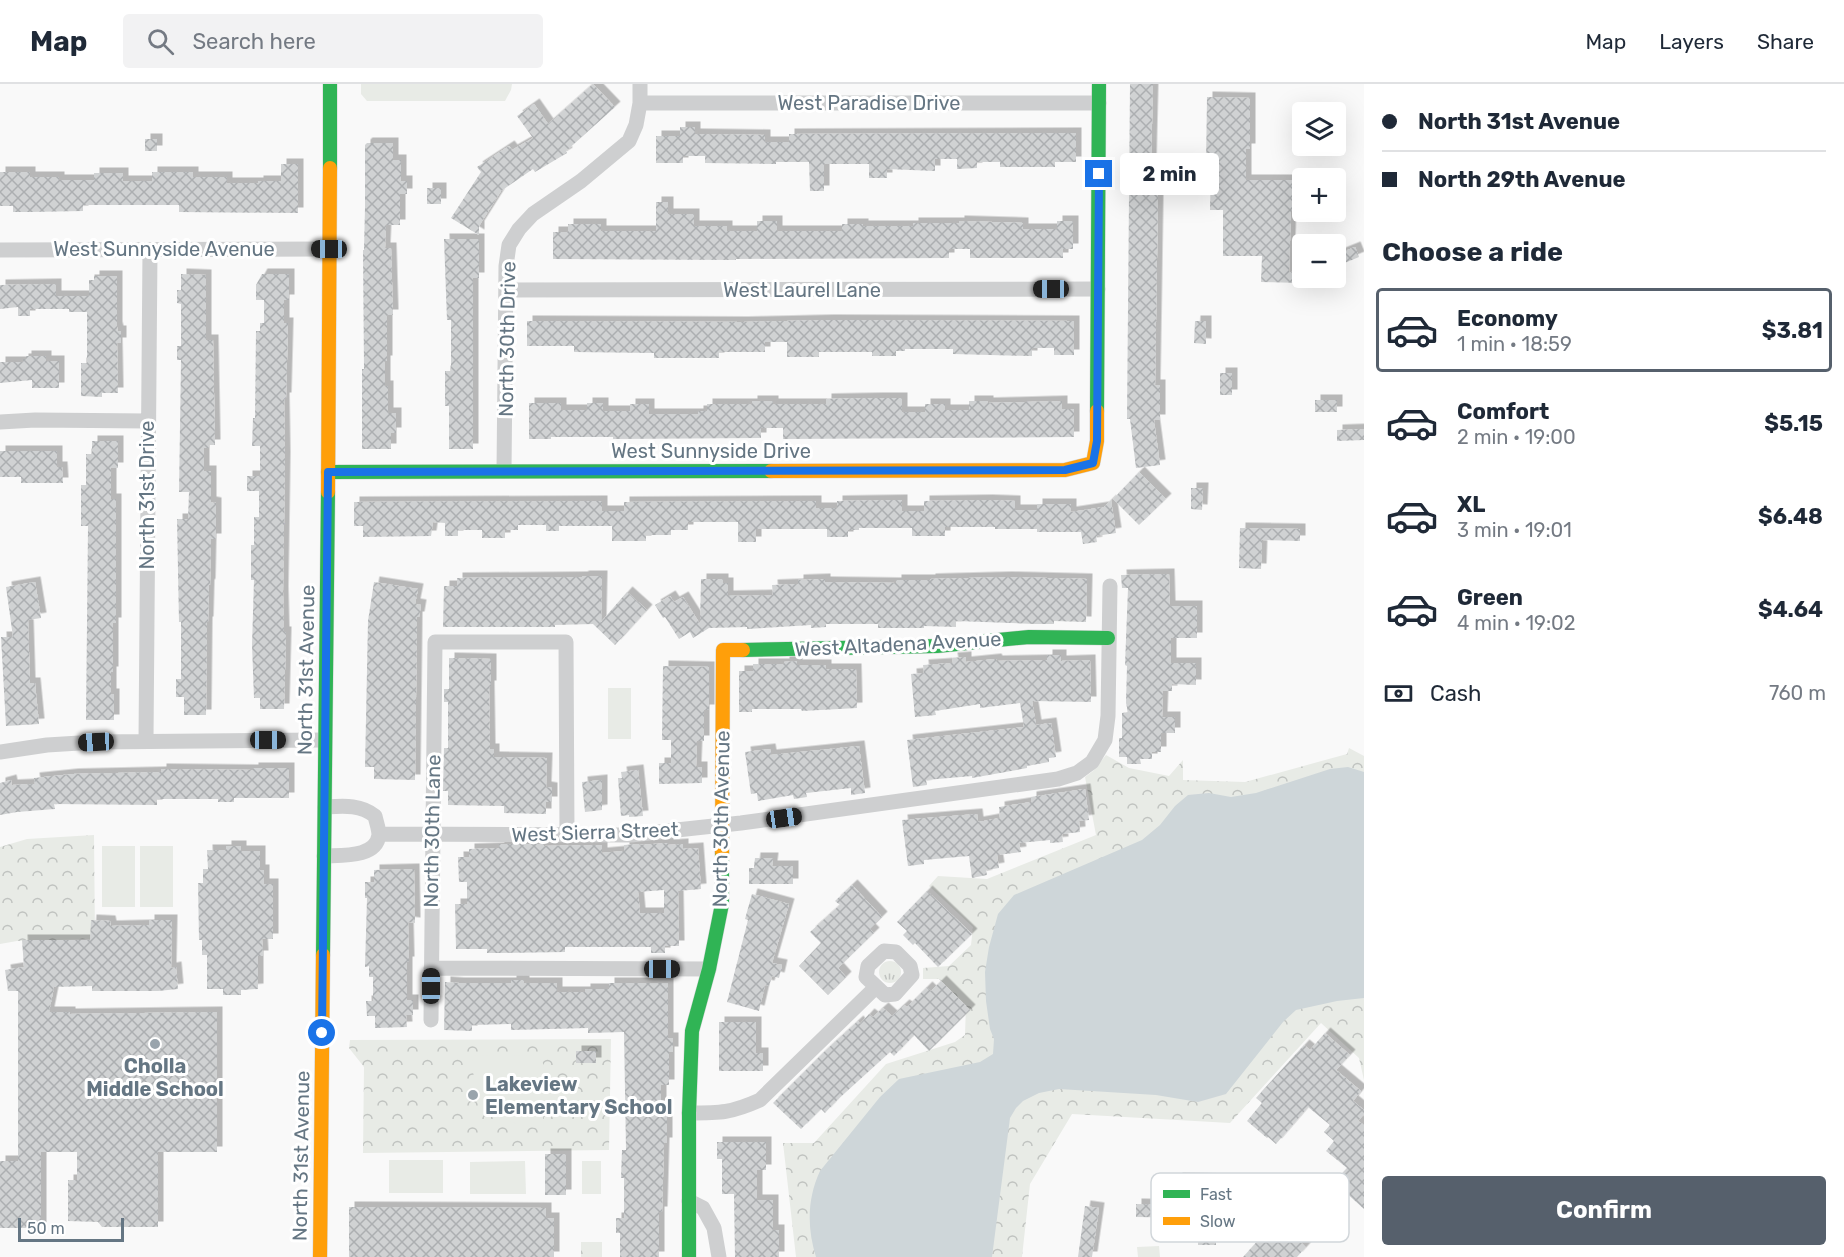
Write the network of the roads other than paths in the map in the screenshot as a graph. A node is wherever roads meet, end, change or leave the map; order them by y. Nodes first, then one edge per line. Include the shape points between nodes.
1 (330, 84) edge
2 (640, 84) edge
3 (1099, 84) edge
4 (640, 103) junction
5 (1099, 103) junction
6 (329, 249) junction
7 (0, 250) edge
8 (150, 250) junction
9 (1098, 289) junction
10 (506, 290) junction
11 (148, 421) junction
12 (0, 422) edge
13 (504, 471) junction
14 (328, 472) junction
15 (1110, 586) dead end
16 (1108, 638) junction
17 (723, 650) joint
18 (146, 740) junction
19 (324, 740) junction
20 (0, 752) edge
21 (325, 807) junction
22 (722, 826) junction
23 (379, 834) junction
24 (567, 834) junction
25 (432, 835) junction
26 (324, 856) junction
27 (431, 968) junction
28 (708, 969) junction
29 (876, 987) dead end
30 (431, 1020) dead end
31 (689, 1113) junction
32 (689, 1201) junction
33 (320, 1257) edge
34 (689, 1257) edge
35 (719, 1257) edge

1 - 6 street, North 31st Avenue
2 - 4 street, North 30th Drive
3 - 5 street
4 - 5 street, West Paradise Drive
4 - 10 street, North 30th Drive via 629,141 519,229 509,245
5 - 9 street
6 - 8 street, West Sunnyside Avenue
6 - 14 street, North 31st Avenue
7 - 8 street, West Sunnyside Avenue
8 - 11 street, North 31st Drive
9 - 10 street, West Laurel Lane
9 - 13 street, West Sunnyside Drive via 1097,441 1093,463 1065,470
10 - 13 street, North 30th Drive
11 - 12 street
11 - 18 street, North 31st Drive
13 - 14 street, West Sunnyside Drive
14 - 19 street, North 31st Avenue
15 - 16 street
16 - 17 street, West Altadena Avenue via 1029,636 927,647
16 - 22 street, West Sierra Street via 1105,740 1092,762 1077,773 1058,779
17 - 22 street, North 30th Avenue
18 - 19 street
18 - 20 street via 47,745
19 - 21 street, North 31st Avenue
21 - 23 street via 367,810 375,816
21 - 26 street, North 31st Avenue
22 - 24 street, West Sierra Street via 631,835
22 - 28 street, North 30th Avenue via 722,904
23 - 25 street, West Sierra Street
23 - 26 street via 375,846 366,852
24 - 25 street, West Sierra Street
24 - 25 street, North 30th Lane via 566,642 435,642
25 - 27 street, North 30th Lane
26 - 33 street, North 31st Avenue
27 - 28 street
27 - 30 street, North 30th Lane
28 - 31 street, North 30th Avenue via 692,1031
29 - 31 street via 760,1100 722,1114
31 - 32 street, North 30th Avenue
32 - 34 street, North 30th Avenue
32 - 35 street via 703,1208 714,1228

